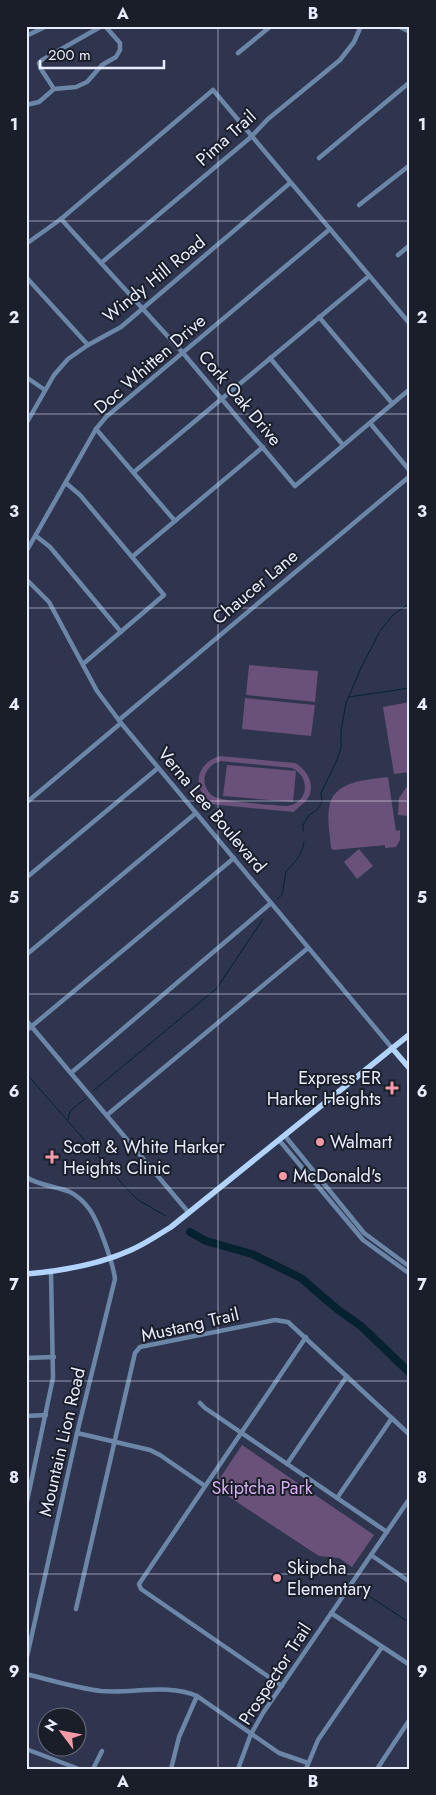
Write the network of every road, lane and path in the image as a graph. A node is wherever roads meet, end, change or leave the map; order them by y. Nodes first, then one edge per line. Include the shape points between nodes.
1 (48, 26) edge
2 (103, 26) edge
3 (271, 26) edge
4 (361, 26) edge
5 (398, 26) edge
6 (410, 32) edge
7 (26, 36) edge
8 (238, 53) dead end
9 (410, 82) edge
10 (54, 89) junction
11 (26, 104) edge
12 (251, 137) junction
13 (319, 158) dead end
14 (410, 164) edge
15 (290, 184) junction
16 (360, 205) dead end
17 (61, 219) junction
18 (330, 229) junction
19 (26, 244) edge
20 (410, 246) edge
21 (398, 255) dead end
22 (101, 263) junction
23 (369, 276) junction
24 (26, 277) edge
25 (142, 308) junction
26 (319, 317) junction
27 (410, 324) edge
28 (88, 345) junction
29 (183, 353) junction
30 (270, 358) junction
31 (26, 377) edge
32 (410, 389) edge
33 (45, 390) junction
34 (222, 398) junction
35 (392, 404) junction
36 (370, 422) junction
37 (26, 424) edge
38 (96, 429) junction
39 (343, 445) junction
40 (263, 447) junction
41 (410, 471) edge
42 (134, 472) junction
43 (410, 476) edge
44 (66, 483) junction
45 (175, 521) junction
46 (36, 536) junction
47 (26, 552) edge
48 (132, 557) junction
49 (26, 579) edge
50 (122, 632) junction
51 (83, 664) junction
52 (120, 721) junction
53 (158, 768) junction
54 (26, 803) edge
55 (196, 813) junction
56 (234, 858) junction
57 (26, 878) edge
58 (271, 903) junction
59 (308, 948) junction
60 (26, 955) edge
61 (26, 1020) edge
62 (32, 1027) junction
63 (26, 1031) edge
64 (410, 1034) edge
65 (392, 1048) junction
66 (410, 1069) edge
67 (71, 1073) junction
68 (106, 1115) junction
69 (285, 1136) junction
70 (279, 1140) junction
71 (309, 1165) junction
72 (304, 1169) junction
73 (26, 1177) edge
74 (326, 1190) junction
75 (189, 1213) junction
76 (352, 1222) junction
77 (111, 1258) junction
78 (410, 1267) edge
79 (51, 1272) junction
80 (26, 1274) edge
81 (410, 1274) edge
82 (306, 1337) junction
83 (54, 1357) junction
84 (26, 1358) edge
85 (347, 1376) junction
86 (200, 1402) dead end
87 (46, 1415) junction
88 (26, 1416) edge
89 (392, 1418) junction
90 (241, 1432) junction
91 (77, 1434) junction
92 (410, 1435) edge
93 (114, 1442) junction
94 (287, 1464) junction
95 (26, 1472) edge
96 (34, 1472) junction
97 (205, 1486) junction
98 (337, 1498) junction
99 (410, 1498) edge
100 (26, 1506) edge
101 (387, 1532) junction
102 (371, 1555) junction
103 (410, 1582) edge
104 (76, 1609) dead end
105 (331, 1613) junction
106 (382, 1647) junction
107 (28, 1650) edge
108 (26, 1661) edge
109 (410, 1665) edge
110 (26, 1674) edge
111 (282, 1686) junction
112 (197, 1696) junction
113 (410, 1719) edge
114 (251, 1734) junction
115 (26, 1749) edge
116 (102, 1752) dead end
117 (308, 1763) junction
118 (79, 1769) edge
119 (93, 1769) edge
120 (171, 1769) edge
121 (238, 1769) edge
122 (306, 1769) edge
123 (376, 1769) edge

1 - 7 street
2 - 10 street via 42,60 39,66
2 - 10 street via 120,43 116,57 87,82 76,87
3 - 8 street
4 - 12 street, Pima Trail via 340,60
5 - 6 street
9 - 13 street
10 - 11 street via 39,102
12 - 15 street
12 - 17 street via 213,90
12 - 22 street, Pima Trail
14 - 16 street
15 - 18 street
15 - 25 street, Windy Hill Road
17 - 19 street
17 - 22 street, Cork Oak Drive
18 - 23 street
18 - 29 street, Doc Whitten Drive
20 - 21 street
22 - 25 street, Cork Oak Drive
23 - 26 street
23 - 27 street
24 - 28 street
25 - 28 street, Windy Hill Road via 121,327
25 - 29 street, Cork Oak Drive
26 - 30 street
26 - 35 street
28 - 33 street, Windy Hill Road via 62,366
29 - 34 street, Cork Oak Drive
29 - 38 street, Doc Whitten Drive
30 - 34 street
30 - 39 street
31 - 33 street
32 - 35 street
33 - 37 street, Windy Hill Road
34 - 40 street, Cork Oak Drive
34 - 42 street
35 - 36 street
36 - 39 street
36 - 41 street
38 - 42 street
38 - 44 street, Doc Whitten Drive
39 - 40 street, Cork Oak Drive via 295,486
40 - 45 street
42 - 45 street
43 - 52 street, Chaucer Lane
44 - 46 street, Doc Whitten Drive
44 - 48 street
45 - 48 street
46 - 47 street, Doc Whitten Drive
46 - 50 street via 50,547
48 - 50 street via 164,595
49 - 51 street, Verna Lee Boulevard via 49,602
50 - 51 street
51 - 52 street, Verna Lee Boulevard via 97,691
52 - 53 street, Verna Lee Boulevard
52 - 54 street, Chaucer Lane
53 - 55 street, Verna Lee Boulevard
53 - 57 street
55 - 56 street, Verna Lee Boulevard
55 - 60 street
56 - 58 street, Verna Lee Boulevard
56 - 62 street
58 - 59 street, Verna Lee Boulevard
58 - 67 street
59 - 65 street, Verna Lee Boulevard
59 - 68 street
61 - 62 street
62 - 63 street
62 - 67 street
64 - 65 main road
65 - 66 main road
65 - 69 main road
67 - 68 street
68 - 75 street
69 - 70 main road
69 - 71 street
70 - 72 street
70 - 75 main road
71 - 72 street
71 - 74 street
72 - 74 street
73 - 77 street, Mountain Lion Road via 80,1199 92,1213
74 - 76 street
75 - 77 main road via 145,1243
76 - 78 street
76 - 81 street via 363,1240
77 - 79 main road
77 - 91 street, Mountain Lion Road via 114,1287
79 - 80 main road
79 - 83 street
82 - 85 street, Mustang Trail
82 - 90 street
82 - 93 street, Mustang Trail via 288,1322 275,1320 140,1347 135,1353
83 - 84 street
83 - 87 street
85 - 89 street, Mustang Trail
85 - 94 street
86 - 90 street
87 - 88 street
87 - 96 street
89 - 92 street, Mustang Trail
89 - 98 street
90 - 94 street
90 - 97 street
91 - 93 street
91 - 107 street, Mountain Lion Road
93 - 97 street via 156,1453
93 - 104 street, Mustang Trail
94 - 98 street
95 - 96 street
96 - 100 street
97 - 111 street via 139,1586
98 - 101 street
99 - 101 street, Prospector Trail
101 - 102 street, Prospector Trail
102 - 103 street
102 - 105 street, Prospector Trail
105 - 106 street
105 - 111 street, Prospector Trail
106 - 109 street
106 - 117 street via 318,1740
107 - 108 street, Mountain Lion Road
110 - 112 street via 100,1691 181,1691
111 - 114 street, Prospector Trail
112 - 114 street
112 - 120 street via 179,1737
113 - 123 street
114 - 117 street via 280,1753
114 - 121 street, Prospector Trail
115 - 118 street
116 - 119 street
117 - 122 street

